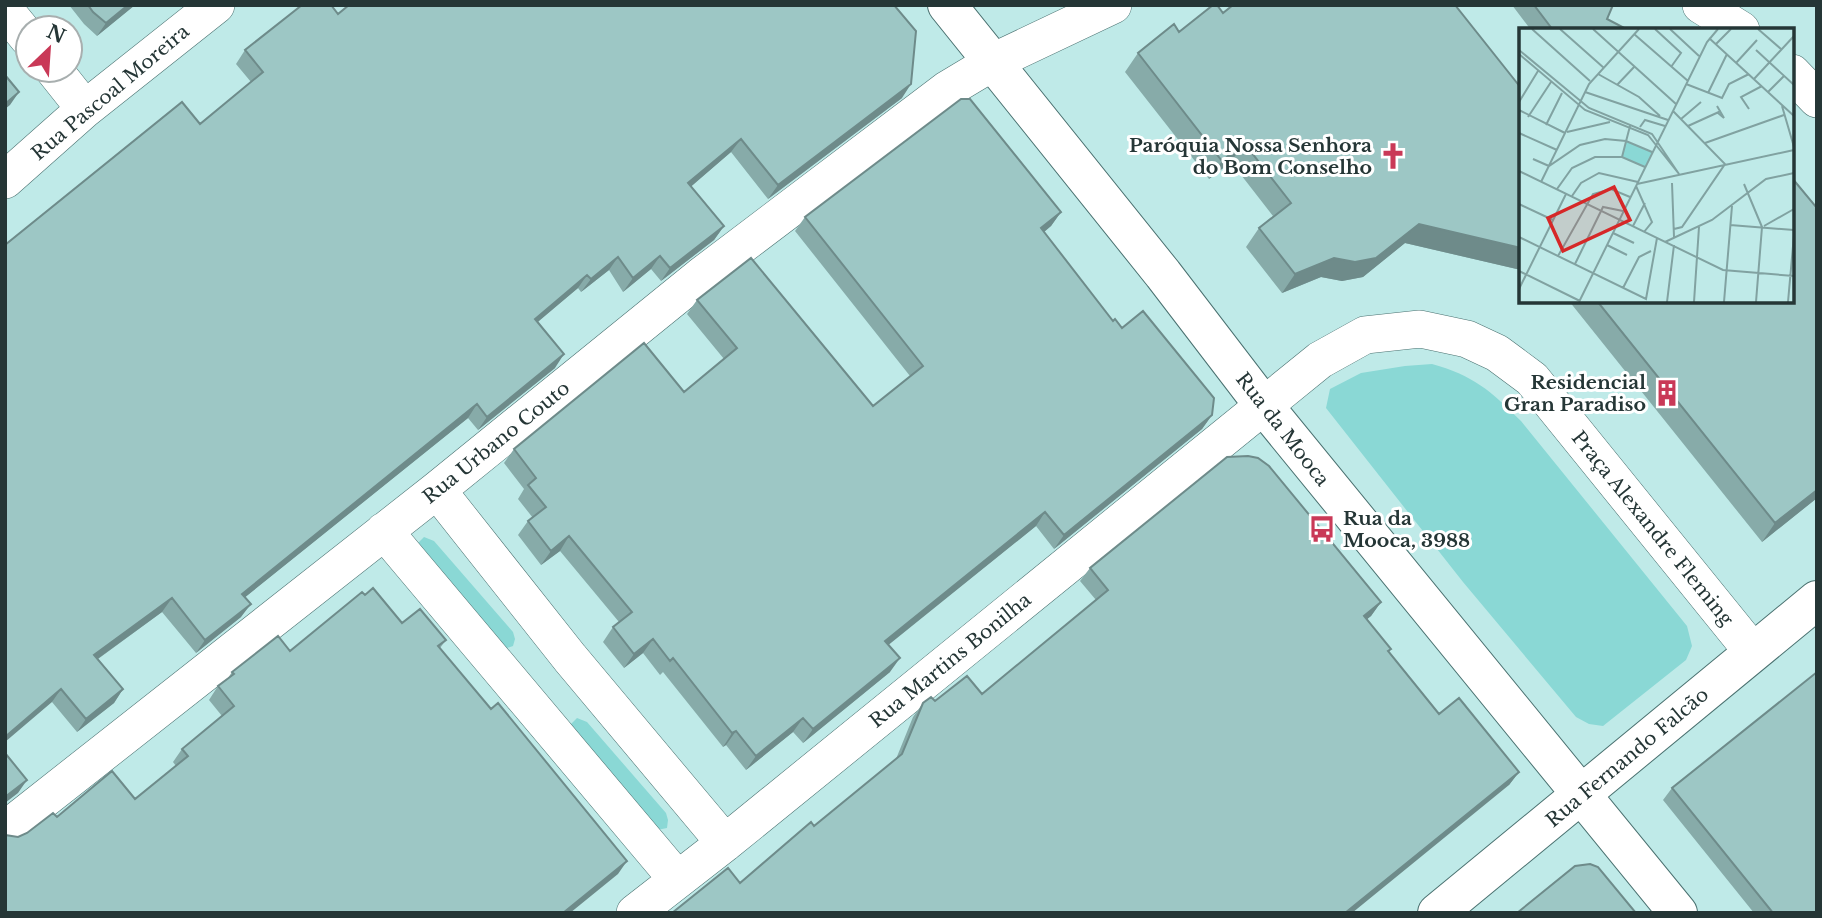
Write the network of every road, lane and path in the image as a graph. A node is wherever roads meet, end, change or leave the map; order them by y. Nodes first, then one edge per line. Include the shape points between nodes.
1 (216, 5) edge
2 (947, 5) edge
3 (1113, 5) edge
4 (1701, 5) edge
5 (1738, 28) edge
6 (993, 62) junction
7 (1794, 76) edge
8 (65, 84) edge
9 (1817, 99) edge
10 (85, 109) junction
11 (5, 180) edge
12 (1264, 405) junction
13 (437, 490) junction
14 (384, 531) junction
15 (1817, 600) edge
16 (1753, 652) junction
17 (570, 658) junction
18 (525, 698) junction
19 (1581, 795) junction
20 (5, 830) edge
21 (724, 843) junction
22 (677, 879) junction
23 (635, 913) edge
24 (1437, 913) edge
25 (1678, 913) edge

1 - 10 street, Rua Pascoal Moreira
2 - 6 main road, Rua da Mooca
3 - 6 street, Rua Urbano Couto
4 - 5 street
6 - 12 main road, Rua da Mooca
6 - 13 street, Rua Urbano Couto via 948,89 701,276
7 - 9 street
8 - 10 street
10 - 11 street, Rua Pascoal Moreira
12 - 16 street, Praça Alexandre Fleming via 1320,360 1365,335 1420,329 1466,339 1497,353 1532,379
12 - 19 main road, Rua da Mooca
12 - 21 street, Rua Martins Bonilha
13 - 14 street, Rua Urbano Couto
13 - 17 street
14 - 18 street
14 - 20 street, Rua Urbano Couto
15 - 16 main road, Rua Fernando Falcão
16 - 19 main road, Rua Fernando Falcão
17 - 18 street
17 - 21 street
18 - 22 street
19 - 24 main road, Rua Fernando Falcão
19 - 25 main road, Rua da Mooca
21 - 22 street, Rua Martins Bonilha
22 - 23 street, Rua Martins Bonilha

